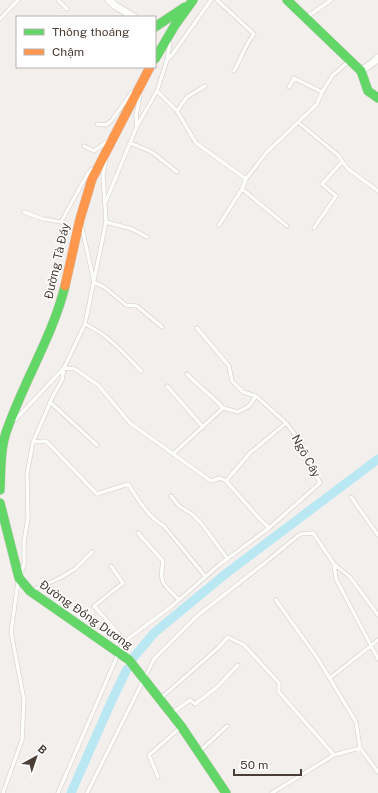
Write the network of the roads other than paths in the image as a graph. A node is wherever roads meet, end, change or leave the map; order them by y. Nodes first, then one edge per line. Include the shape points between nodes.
1 (18, 0) edge
2 (58, 0) edge
3 (108, 0) edge
4 (211, 0) edge
5 (217, 0) edge
6 (287, 0) edge
7 (331, 0) edge
8 (192, 2) edge
9 (67, 9) dead end
10 (132, 16) edge
11 (306, 18) junction
12 (0, 19) edge
13 (175, 25) junction
14 (156, 26) edge
15 (156, 57) edge
16 (378, 58) edge
17 (167, 60) junction
18 (350, 61) junction
19 (149, 68) edge
20 (234, 71) dead end
21 (361, 71) junction
22 (143, 80) junction
23 (205, 86) dead end
24 (289, 87) dead end
25 (157, 91) junction
26 (322, 92) junction
27 (378, 98) edge
28 (177, 111) junction
29 (299, 123) junction
30 (97, 124) dead end
31 (137, 126) junction
32 (118, 130) junction
33 (130, 142) junction
34 (84, 146) dead end
35 (105, 152) junction
36 (100, 162) junction
37 (342, 162) junction
38 (177, 172) dead end
39 (246, 179) junction
40 (242, 189) junction
41 (378, 191) edge
42 (105, 202) junction
43 (24, 212) dead end
44 (80, 219) junction
45 (106, 222) junction
46 (219, 225) dead end
47 (287, 226) dead end
48 (314, 228) dead end
49 (147, 237) dead end
50 (94, 282) junction
51 (85, 324) junction
52 (162, 327) dead end
53 (197, 328) dead end
54 (64, 368) junction
55 (141, 371) dead end
56 (186, 374) dead end
57 (167, 386) dead end
58 (256, 396) junction
59 (50, 402) junction
60 (223, 408) junction
61 (286, 423) junction
62 (204, 427) junction
63 (7, 428) junction
64 (33, 442) junction
65 (97, 445) dead end
66 (173, 454) junction
67 (226, 482) junction
68 (0, 490) edge
69 (170, 496) dead end
70 (351, 497) dead end
71 (0, 503) edge
72 (269, 528) junction
73 (138, 533) dead end
74 (378, 535) edge
75 (92, 552) dead end
76 (228, 558) junction
77 (334, 564) junction
78 (111, 566) dead end
79 (205, 576) junction
80 (19, 578) junction
81 (30, 591) junction
82 (179, 600) junction
83 (276, 600) dead end
84 (378, 615) edge
85 (378, 640) edge
86 (125, 641) junction
87 (371, 646) junction
88 (119, 652) junction
89 (378, 659) edge
90 (238, 665) dead end
91 (330, 678) junction
92 (144, 679) junction
93 (160, 698) junction
94 (172, 713) junction
95 (181, 726) junction
96 (227, 726) dead end
97 (360, 748) junction
98 (199, 752) junction
99 (334, 755) junction
100 (378, 772) edge
101 (158, 777) dead end
102 (3, 793) edge
103 (58, 793) edge
104 (87, 793) edge
105 (226, 793) edge
106 (272, 793) edge

1 - 12 lane
2 - 9 lane
3 - 10 street
4 - 17 lane
5 - 20 lane via 254,34
6 - 11 street
7 - 11 lane
8 - 13 street
8 - 14 street
11 - 18 street
13 - 15 street
13 - 17 lane
16 - 21 street
17 - 25 lane
18 - 21 street
18 - 26 lane via 333,75
19 - 22 street, Đường Tà Đáy
21 - 27 street via 368,91
22 - 30 lane via 106,125
22 - 31 lane via 136,116
22 - 32 street, Đường Tà Đáy
23 - 28 lane via 187,97
24 - 26 lane via 294,78
25 - 28 lane
25 - 31 lane
26 - 29 lane via 317,104
28 - 39 lane via 196,143
29 - 37 lane via 338,155
29 - 39 lane via 266,154
31 - 33 lane
32 - 34 lane via 94,151
32 - 35 street, Đường Tà Đáy
33 - 38 lane via 152,152
33 - 42 lane
35 - 36 street, Đường Tà Đáy
35 - 42 lane
36 - 43 lane via 88,172 61,222
36 - 44 street, Đường Tà Đáy
37 - 41 lane
37 - 48 lane via 322,184 336,196
39 - 40 lane
40 - 46 lane
40 - 47 lane
42 - 45 lane
44 - 50 lane
44 - 63 street, Đường Tà Đáy via 65,288
45 - 49 lane via 132,228
45 - 50 lane
50 - 51 lane
50 - 52 lane via 126,305 137,306
51 - 54 lane
51 - 55 lane via 112,342
53 - 58 lane, Ngõ Cây via 229,366 232,381 243,392
54 - 59 lane via 62,380
54 - 63 lane
54 - 66 lane via 75,369 98,385 130,422
56 - 60 lane
57 - 62 lane
58 - 60 lane via 249,406 238,412
58 - 61 lane, Ngõ Cây
59 - 64 lane
59 - 65 lane
60 - 62 lane
61 - 67 lane via 250,453
61 - 72 lane, Ngõ Cây via 300,441 320,483
62 - 66 lane
63 - 68 street, Đường Tà Đáy via 1,460
64 - 79 lane via 46,441 97,494 128,484 140,502 156,521 164,526
64 - 80 lane via 27,474 28,517 24,566
66 - 67 lane via 211,481 220,478
67 - 72 lane
69 - 76 lane via 178,506 197,519
70 - 74 lane
71 - 80 street, Đường Đồng Dương
72 - 76 lane
73 - 82 lane via 163,561 162,581
75 - 81 lane via 75,569
76 - 79 lane
77 - 84 lane via 350,577
77 - 87 lane via 336,579
77 - 92 lane via 313,533 300,534 197,616 154,659
78 - 86 lane via 123,583 94,606
79 - 82 lane
80 - 81 street, Đường Đồng Dương
80 - 102 lane via 11,632 24,700 22,740
81 - 88 street, Đường Đồng Dương
82 - 86 lane
83 - 91 lane
85 - 87 lane
86 - 88 lane
87 - 89 lane
87 - 91 lane
88 - 92 street, Đường Đồng Dương
88 - 103 lane
90 - 94 lane via 216,688 195,704 190,700
91 - 97 lane via 356,722
92 - 93 street, Đường Đồng Dương
92 - 104 lane
93 - 94 street, Đường Đồng Dương
93 - 99 lane via 228,637 244,645 279,683 279,692
94 - 95 street, Đường Đồng Dương
95 - 98 street, Đường Đồng Dương
95 - 101 lane via 149,755
96 - 98 lane
97 - 99 lane
97 - 100 lane
98 - 105 street, Đường Đồng Dương
99 - 106 lane

